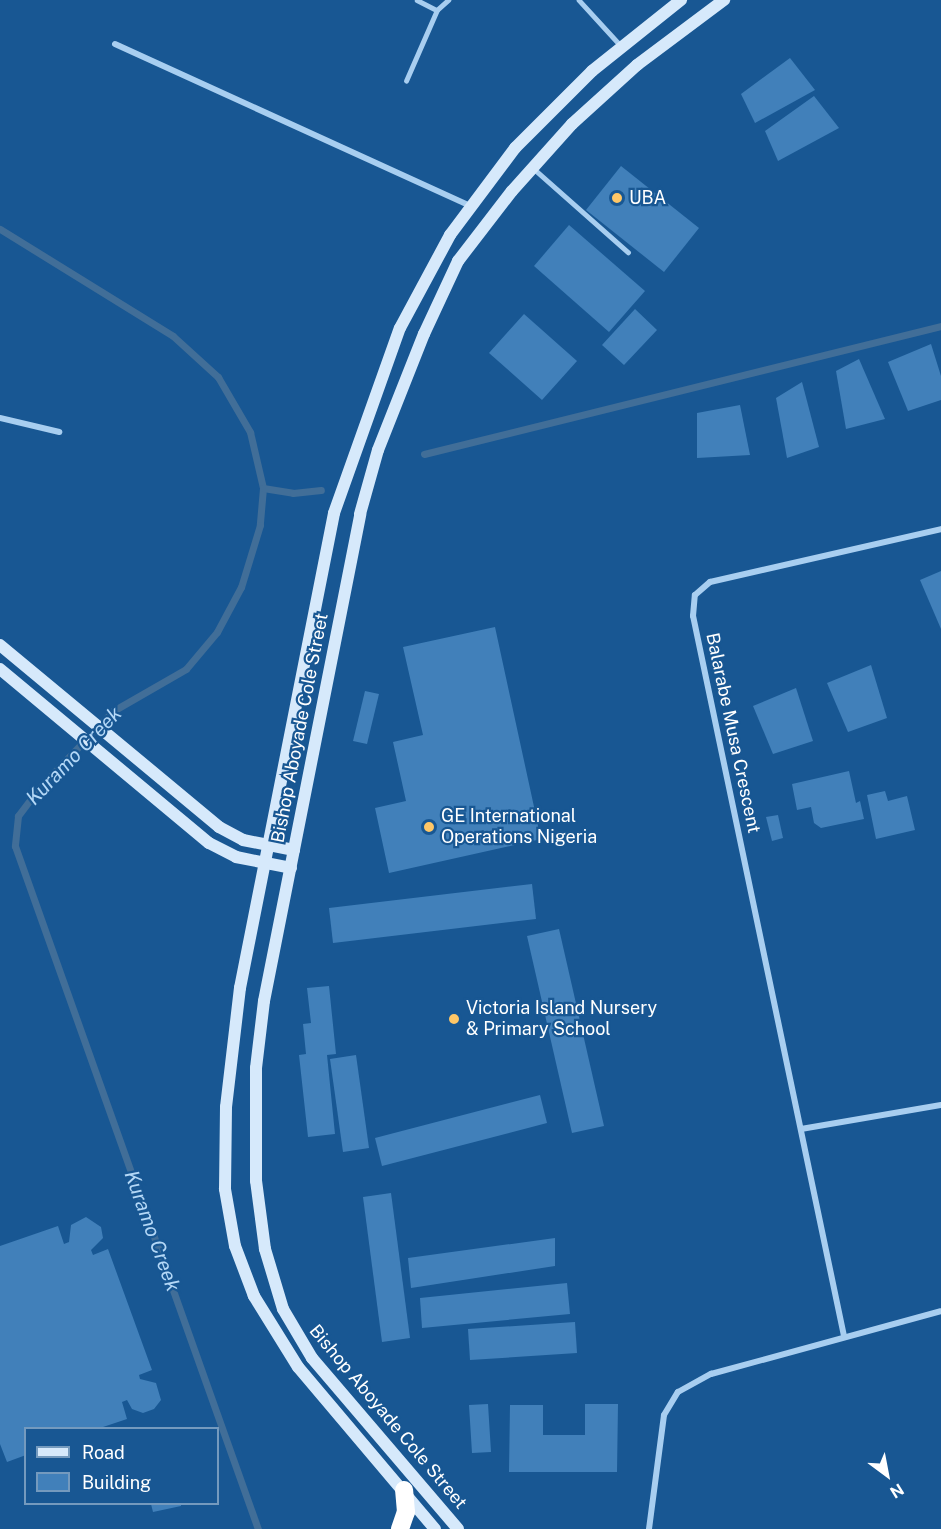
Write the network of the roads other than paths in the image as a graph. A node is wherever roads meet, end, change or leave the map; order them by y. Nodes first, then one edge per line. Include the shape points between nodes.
1 (417, 0) edge
2 (448, 0) edge
3 (579, 0) edge
4 (681, 0) edge
5 (724, 0) edge
6 (437, 10) junction
7 (115, 44) dead end
8 (622, 47) junction
9 (406, 81) dead end
10 (532, 168) junction
11 (471, 206) junction
12 (628, 252) dead end
13 (0, 418) edge
14 (59, 432) dead end
15 (941, 529) edge
16 (0, 645) edge
17 (0, 669) edge
18 (266, 845) junction
19 (294, 850) junction
20 (262, 863) junction
21 (291, 868) junction
22 (941, 1105) edge
23 (801, 1129) junction
24 (941, 1311) edge
25 (844, 1336) junction
26 (404, 1490) junction
27 (400, 1529) edge
28 (435, 1529) edge
29 (458, 1529) edge
30 (648, 1529) edge

1 - 6 lane
2 - 6 lane
3 - 8 lane
4 - 8 street, Bishop Aboyade Cole Street
5 - 10 street, Bishop Aboyade Cole Street via 637,65 572,124
6 - 9 lane
7 - 11 street
8 - 11 street, Bishop Aboyade Cole Street via 515,148
10 - 12 lane
10 - 19 street, Bishop Aboyade Cole Street via 458,261 378,450 360,514
11 - 18 street, Bishop Aboyade Cole Street via 450,235 400,327 334,513
13 - 14 street
15 - 23 street, Balarabe Musa Crescent via 710,582 695,595 693,616
16 - 18 street via 219,827 243,840
17 - 20 street via 209,843 237,857
18 - 19 street
18 - 20 street, Bishop Aboyade Cole Street
19 - 21 street, Bishop Aboyade Cole Street
20 - 21 street
20 - 26 street, Bishop Aboyade Cole Street via 240,988 226,1107 225,1189 235,1246 254,1296 298,1367
21 - 29 street, Bishop Aboyade Cole Street via 264,1001 256,1068 256,1181 265,1249 283,1309 312,1358
22 - 23 street
23 - 25 street, Balarabe Musa Crescent
24 - 25 street
25 - 30 street via 711,1374 678,1392 664,1415
26 - 27 highway via 406,1512
26 - 28 street, Bishop Aboyade Cole Street

